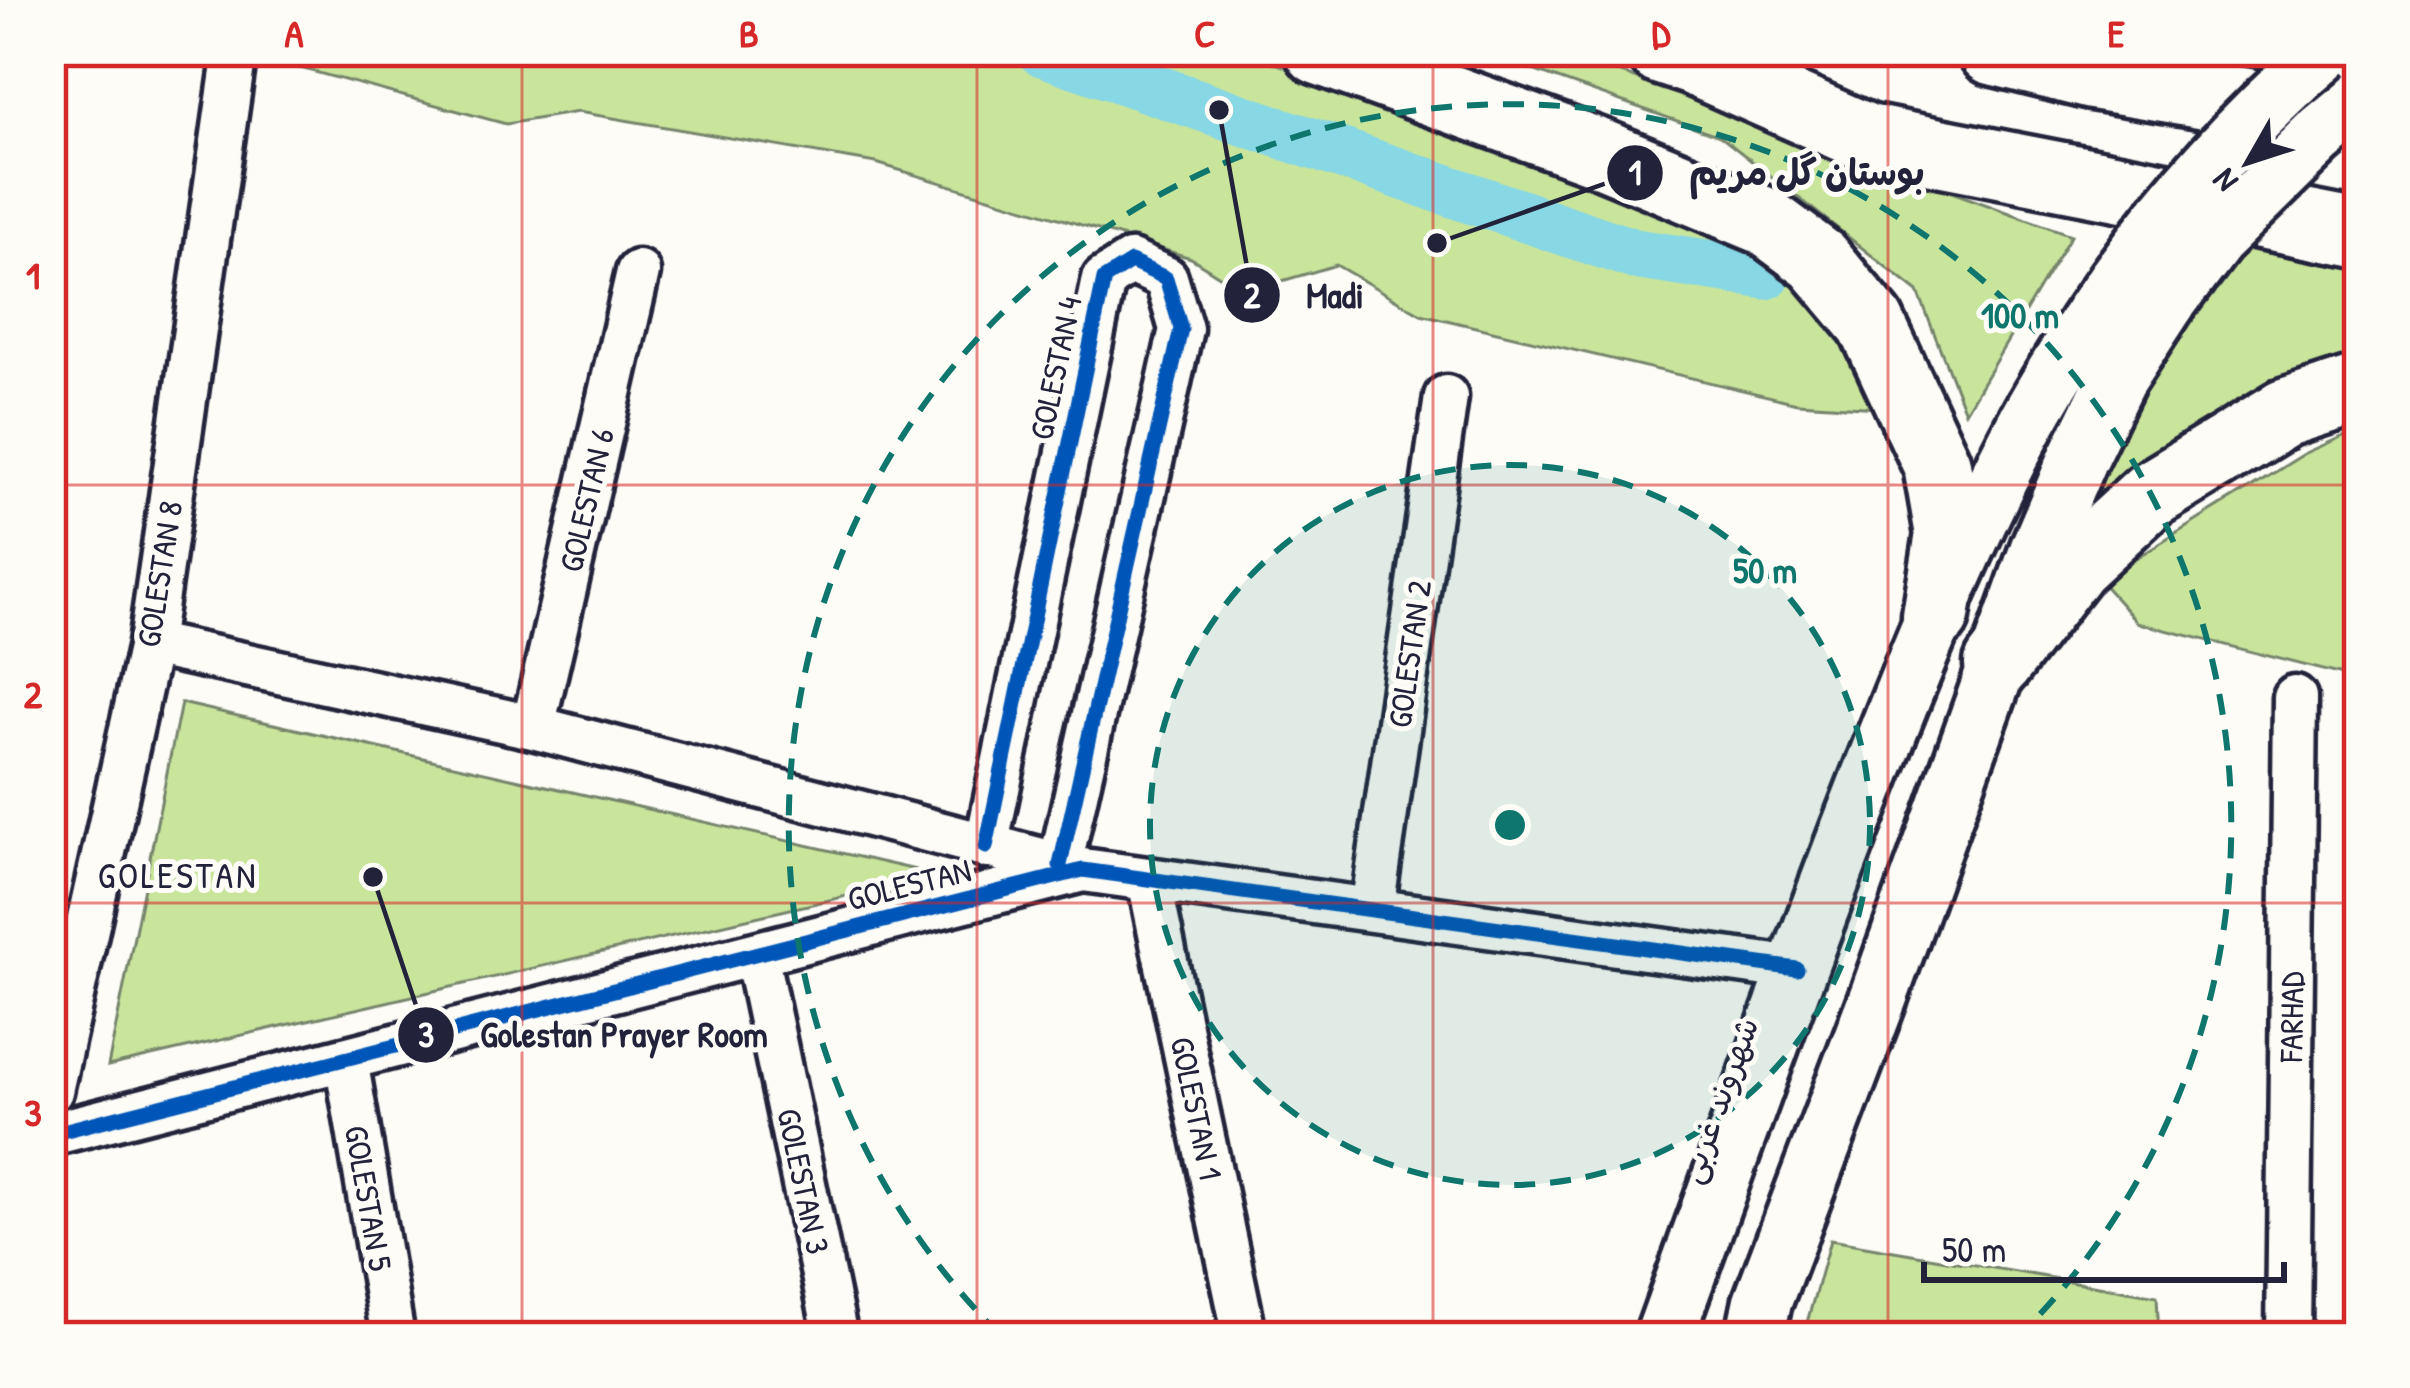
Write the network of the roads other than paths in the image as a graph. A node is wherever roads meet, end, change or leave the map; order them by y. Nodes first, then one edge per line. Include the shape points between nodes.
1 (235, 51) edge
2 (1319, 51) edge
3 (1661, 51) edge
4 (1991, 51) edge
5 (2326, 51) edge
6 (2359, 104) edge
7 (2359, 121) edge
8 (2359, 234) edge
9 (638, 272) dead end
10 (2359, 389) edge
11 (1446, 398) dead end
12 (1936, 616) junction
13 (150, 644) junction
14 (1998, 664) junction
15 (2295, 698) dead end
16 (533, 728) junction
17 (986, 847) junction
18 (1071, 868) junction
19 (1149, 880) junction
20 (1372, 910) junction
21 (756, 954) junction
22 (1797, 969) junction
23 (346, 1059) junction
24 (51, 1091) edge
25 (51, 1134) edge
26 (393, 1337) edge
27 (836, 1337) edge
28 (1245, 1337) edge
29 (1664, 1337) edge
30 (1755, 1337) edge
31 (2288, 1337) edge

1 - 13 street, GOLESTAN 8
2 - 12 highway via 1765,221 1817,260 1871,323 1937,465 1949,534
3 - 8 highway via 1867,138
4 - 7 highway
5 - 12 main road, شهروند غربی, bridge via 2208,164 2116,280 2017,440
6 - 14 main road, bridge via 2214,240 2116,380
9 - 16 street, GOLESTAN 6
10 - 14 highway via 2284,413 2150,495 2074,565
11 - 20 street, GOLESTAN 2
12 - 22 main road, شهروند غربی
13 - 16 street
13 - 24 street, GOLESTAN 8
14 - 30 main road
15 - 31 street, FARHAD
16 - 17 street
17 - 18 street
17 - 18 street, GOLESTAN 4 via 1104,278 1131,262 1166,278 1180,329
18 - 19 street, GOLESTAN
18 - 21 street, GOLESTAN
19 - 20 street, GOLESTAN
19 - 28 street, GOLESTAN 1
20 - 22 street, GOLESTAN
21 - 23 street, GOLESTAN
21 - 27 street, GOLESTAN 3
22 - 29 main road, شهروند غربی
23 - 25 street, GOLESTAN
23 - 26 street, GOLESTAN 5

